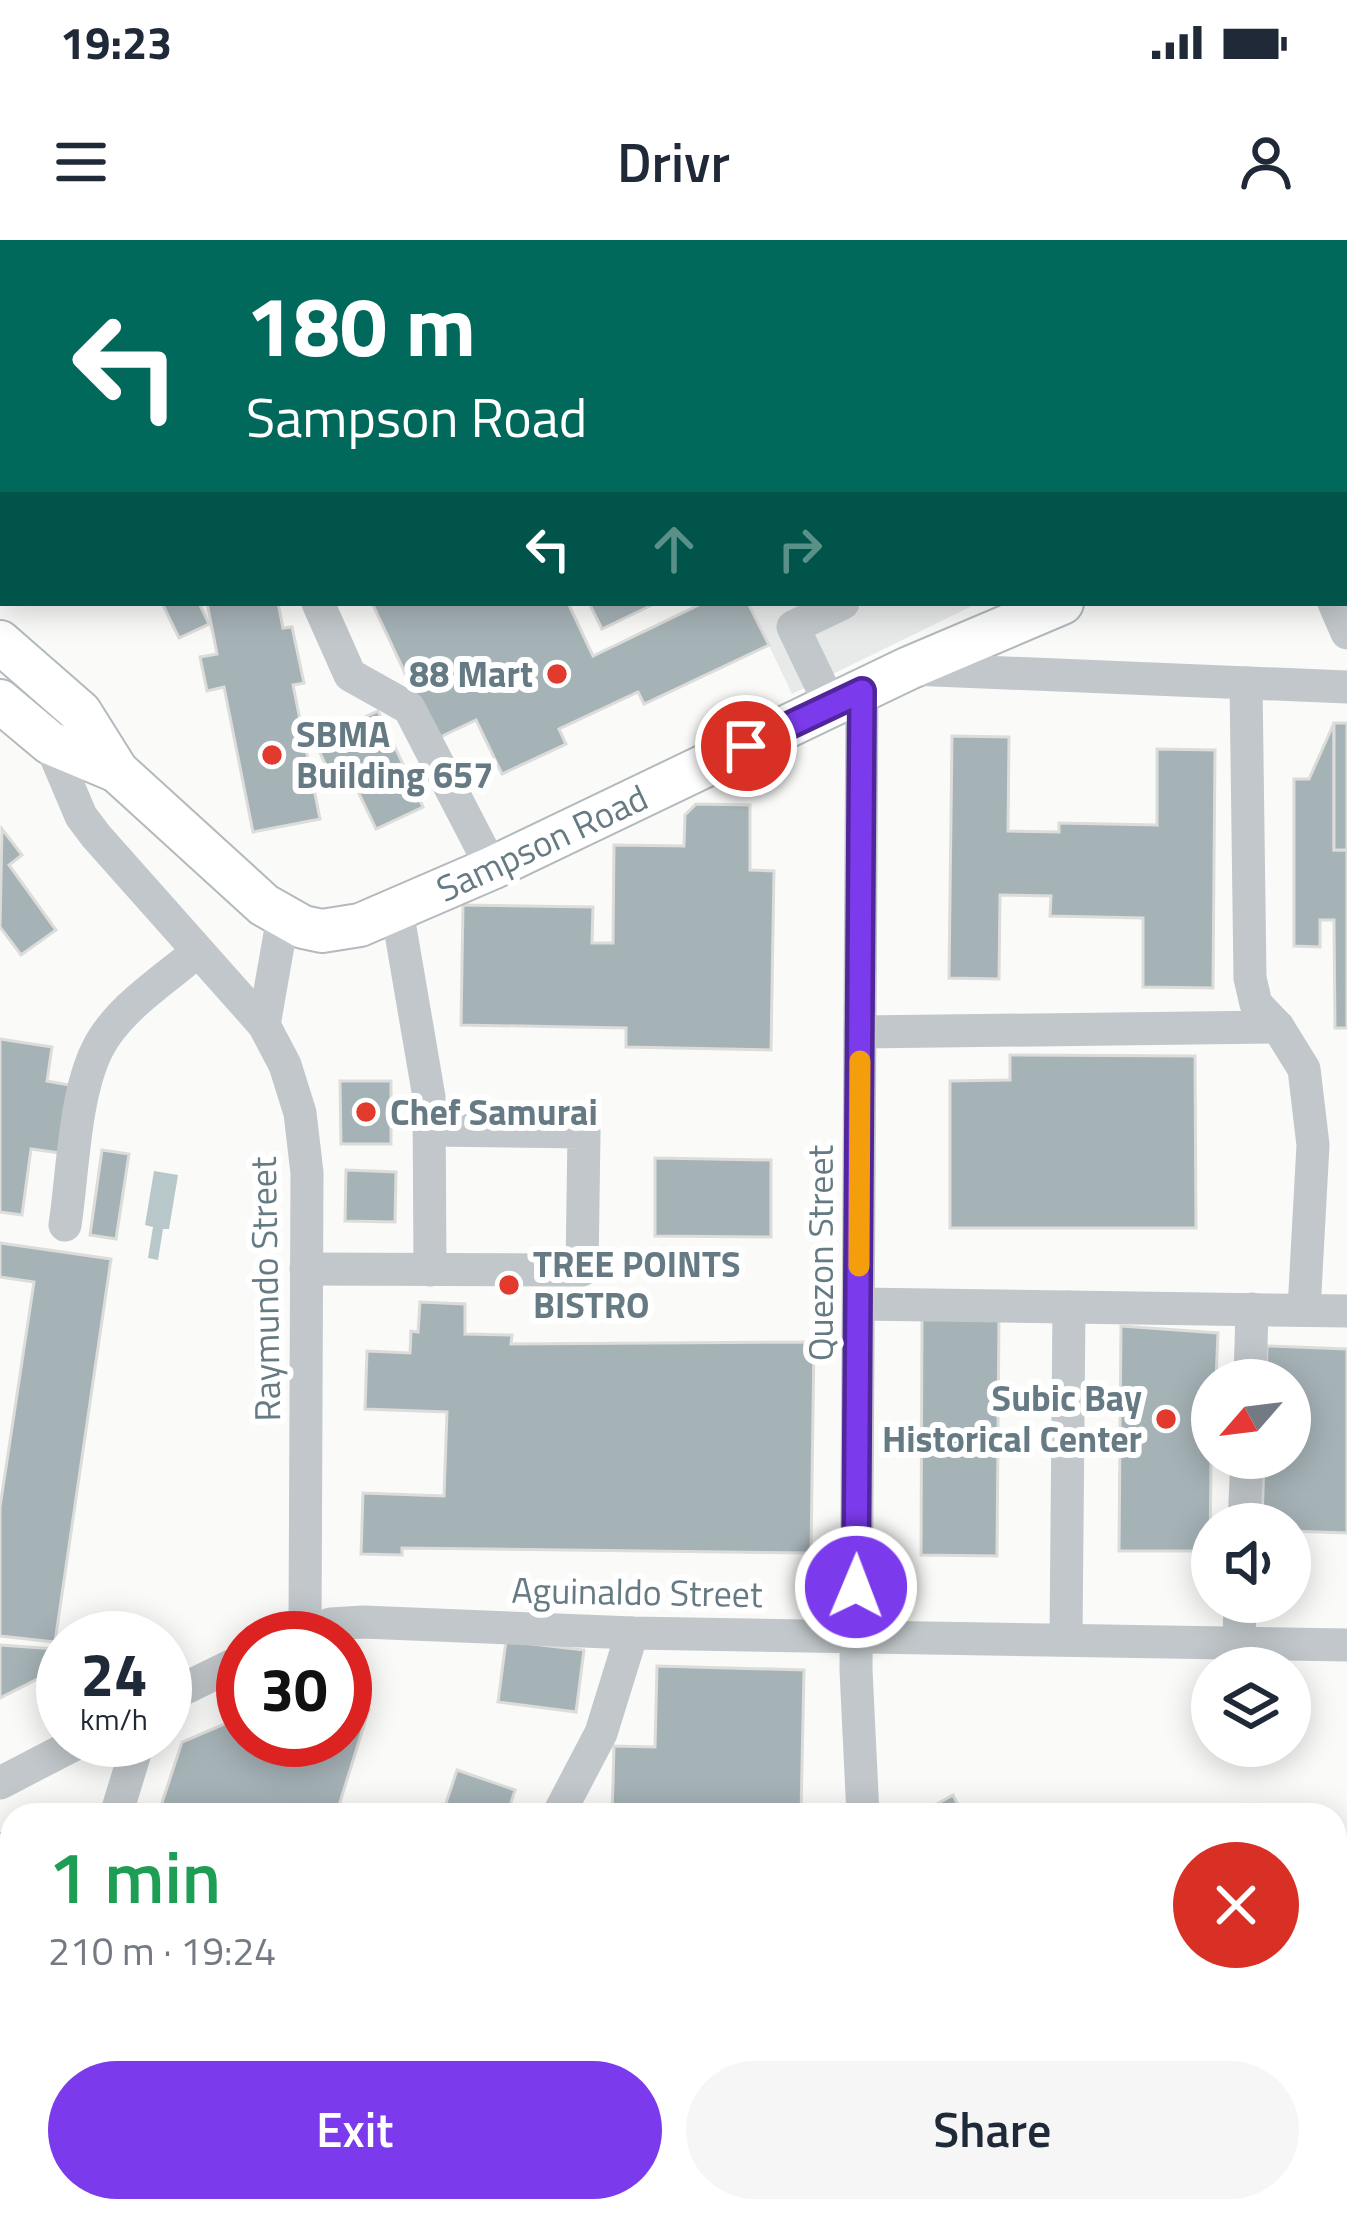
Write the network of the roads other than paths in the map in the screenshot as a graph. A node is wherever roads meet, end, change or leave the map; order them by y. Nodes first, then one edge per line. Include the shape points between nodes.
1 (319, 606) edge
2 (837, 606) edge
3 (1045, 606) edge
4 (0, 642) edge
5 (909, 668) junction
6 (1246, 683) junction
7 (1347, 687) edge
8 (847, 699) junction
9 (0, 701) edge
10 (50, 742) junction
11 (117, 771) junction
12 (492, 868) junction
13 (398, 910) junction
14 (283, 917) junction
15 (197, 952) junction
16 (265, 1024) junction
17 (1278, 1027) junction
18 (860, 1033) junction
19 (431, 1130) junction
20 (65, 1225) dead end
21 (306, 1269) junction
22 (430, 1270) junction
23 (859, 1304) junction
24 (1069, 1307) junction
25 (1252, 1309) junction
26 (1304, 1310) junction
27 (1347, 1311) edge
28 (1251, 1359) edge
29 (298, 1611) edge
30 (372, 1622) edge
31 (1239, 1623) edge
32 (632, 1633) junction
33 (856, 1634) junction
34 (1066, 1638) junction
35 (1239, 1640) junction
36 (1347, 1645) edge
37 (36, 1764) edge
38 (131, 1767) edge
39 (0, 1783) edge
40 (120, 1803) edge
41 (564, 1803) edge
42 (863, 1803) edge

1 - 12 street via 350,675 409,708
2 - 8 street via 793,627
3 - 5 main road, Sampson Road
4 - 11 main road, Sampson Road via 80,712
5 - 6 street
5 - 8 main road, Sampson Road
6 - 7 street
6 - 17 street via 1250,978 1256,1004
8 - 12 main road, Sampson Road
8 - 18 street, Quezon Street
9 - 10 main road, Sampson Road
10 - 11 main road, Sampson Road
10 - 15 street, Raymundo Street via 81,816
11 - 14 main road, Sampson Road
12 - 13 main road, Sampson Road
13 - 14 main road, Sampson Road via 344,930
13 - 19 street
14 - 16 street
15 - 16 street, Raymundo Street
15 - 20 street via 98,1048
16 - 21 street, Raymundo Street via 300,1113
17 - 18 street
17 - 26 street via 1304,1069 1313,1145
18 - 23 street, Quezon Street
19 - 22 street
19 - 22 street via 584,1132 582,1270
21 - 22 street
21 - 29 street, Raymundo Street
23 - 24 street
23 - 33 street, Quezon Street
24 - 25 street
24 - 34 street
25 - 26 street
25 - 28 street
26 - 27 street
30 - 32 street, Aguinaldo Street
31 - 35 street
32 - 33 street, Aguinaldo Street
32 - 41 street via 601,1733
33 - 34 street, Aguinaldo Street
33 - 42 street, Quezon Street
34 - 35 street, Aguinaldo Street
35 - 36 street, Aguinaldo Street
37 - 39 street
38 - 40 street

